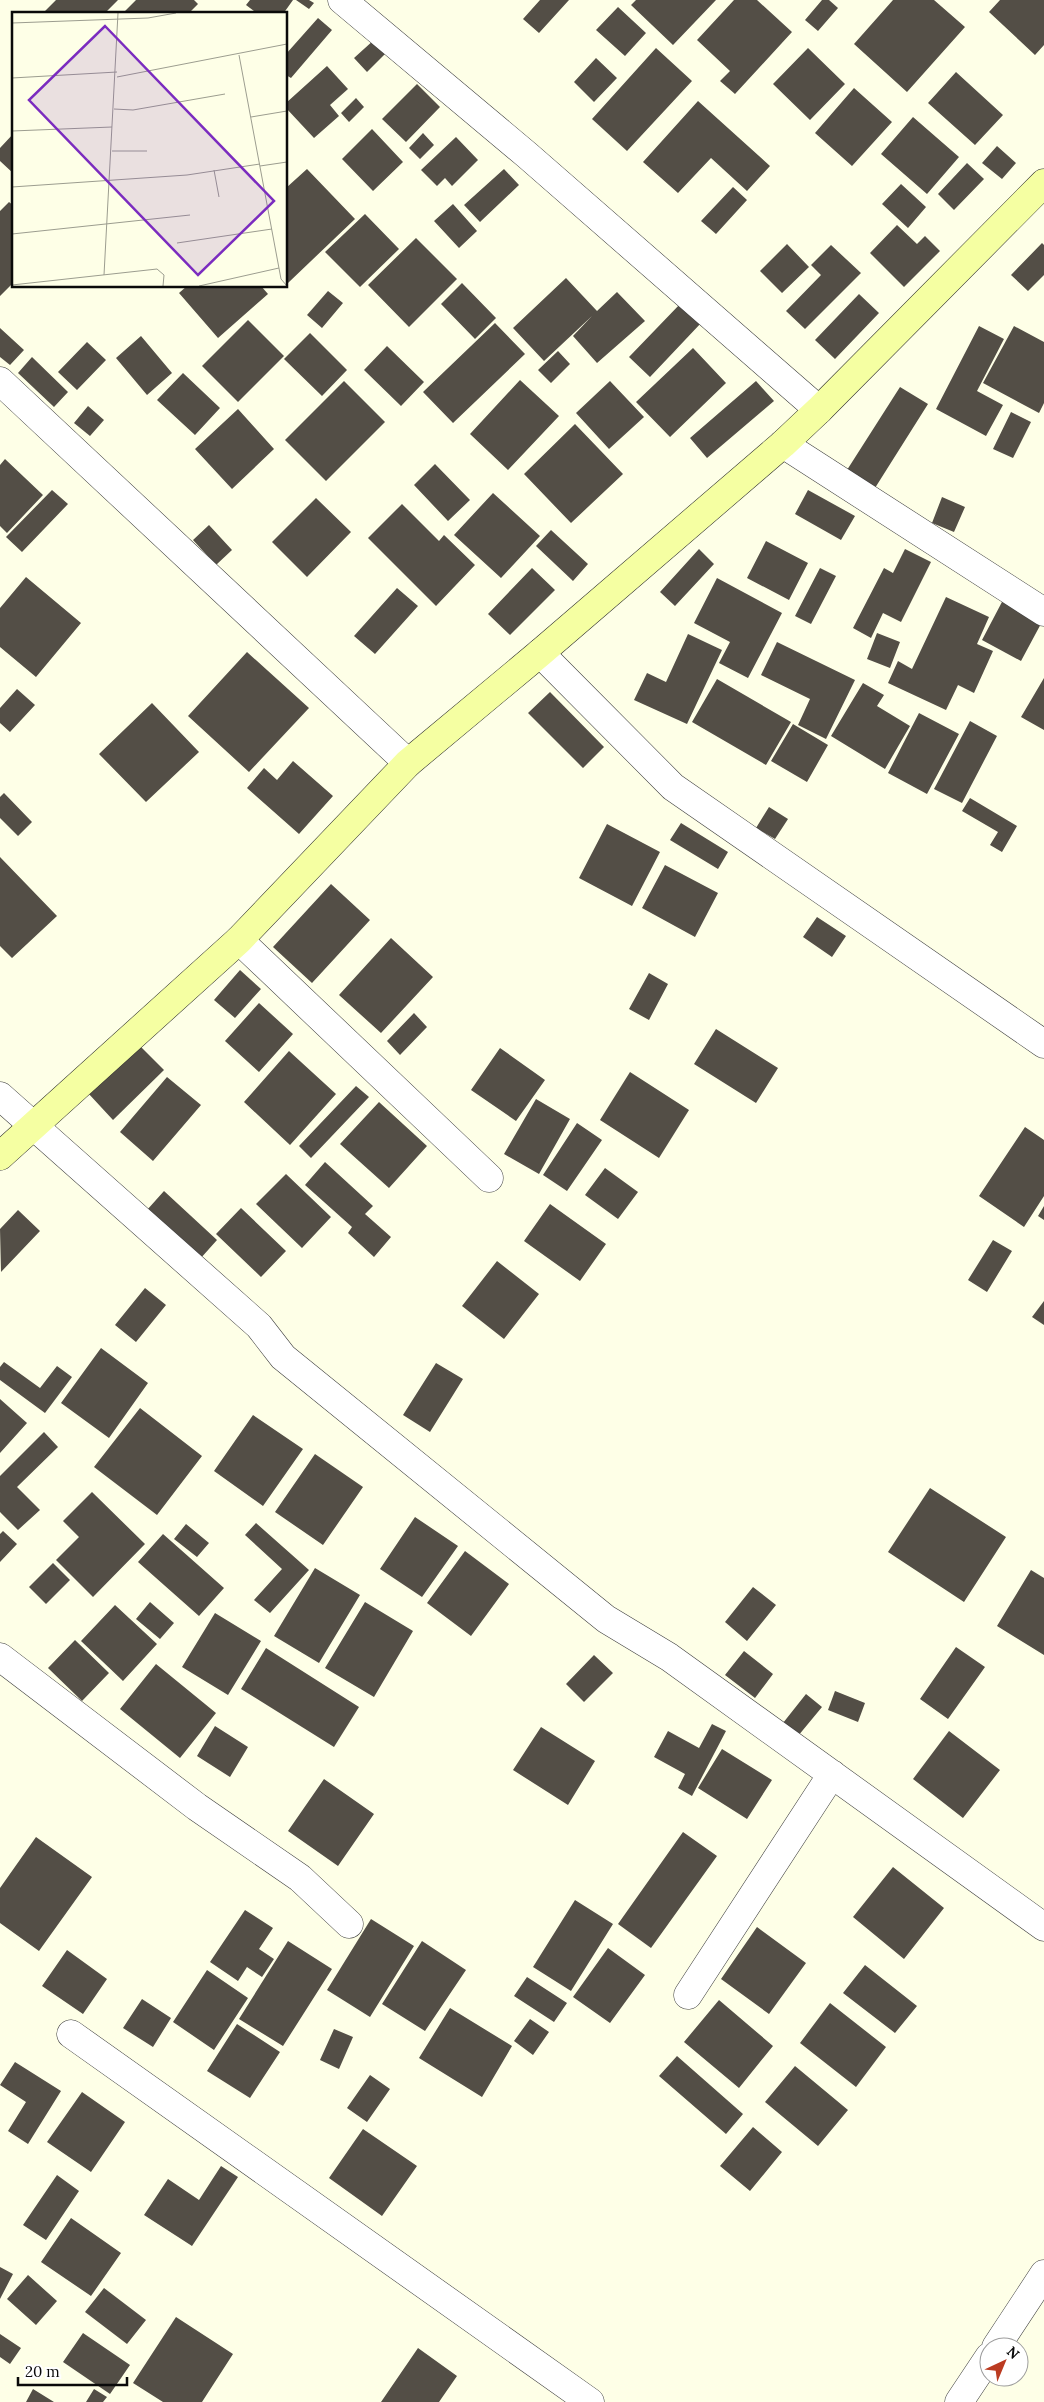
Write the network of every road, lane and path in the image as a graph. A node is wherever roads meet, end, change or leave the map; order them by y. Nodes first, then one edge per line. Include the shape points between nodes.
1 (342, 0) edge
2 (1044, 183) edge
3 (0, 381) edge
4 (819, 410) junction
5 (783, 444) junction
6 (1044, 612) edge
7 (540, 653) junction
8 (408, 763) junction
9 (239, 940) junction
10 (1044, 1044) edge
11 (0, 1096) edge
12 (34, 1125) junction
13 (0, 1156) edge
14 (489, 1178) dead end
15 (0, 1657) edge
16 (832, 1774) junction
17 (349, 1924) dead end
18 (1044, 1927) edge
19 (688, 1995) dead end
20 (71, 2034) dead end
21 (1044, 2274) edge
22 (1003, 2337) edge
23 (979, 2372) edge
24 (590, 2402) edge
25 (959, 2402) edge

1 - 4 street
2 - 4 street
3 - 8 street
4 - 5 street
5 - 6 street
5 - 7 street
7 - 8 street
7 - 10 street via 673,787
8 - 9 street
9 - 12 street
9 - 14 street
11 - 12 street
12 - 13 street
12 - 16 street via 259,1326 283,1357 606,1619 669,1657
15 - 17 street via 197,1807 300,1878
16 - 18 street
16 - 19 street
20 - 24 street
21 - 22 street
23 - 25 street

